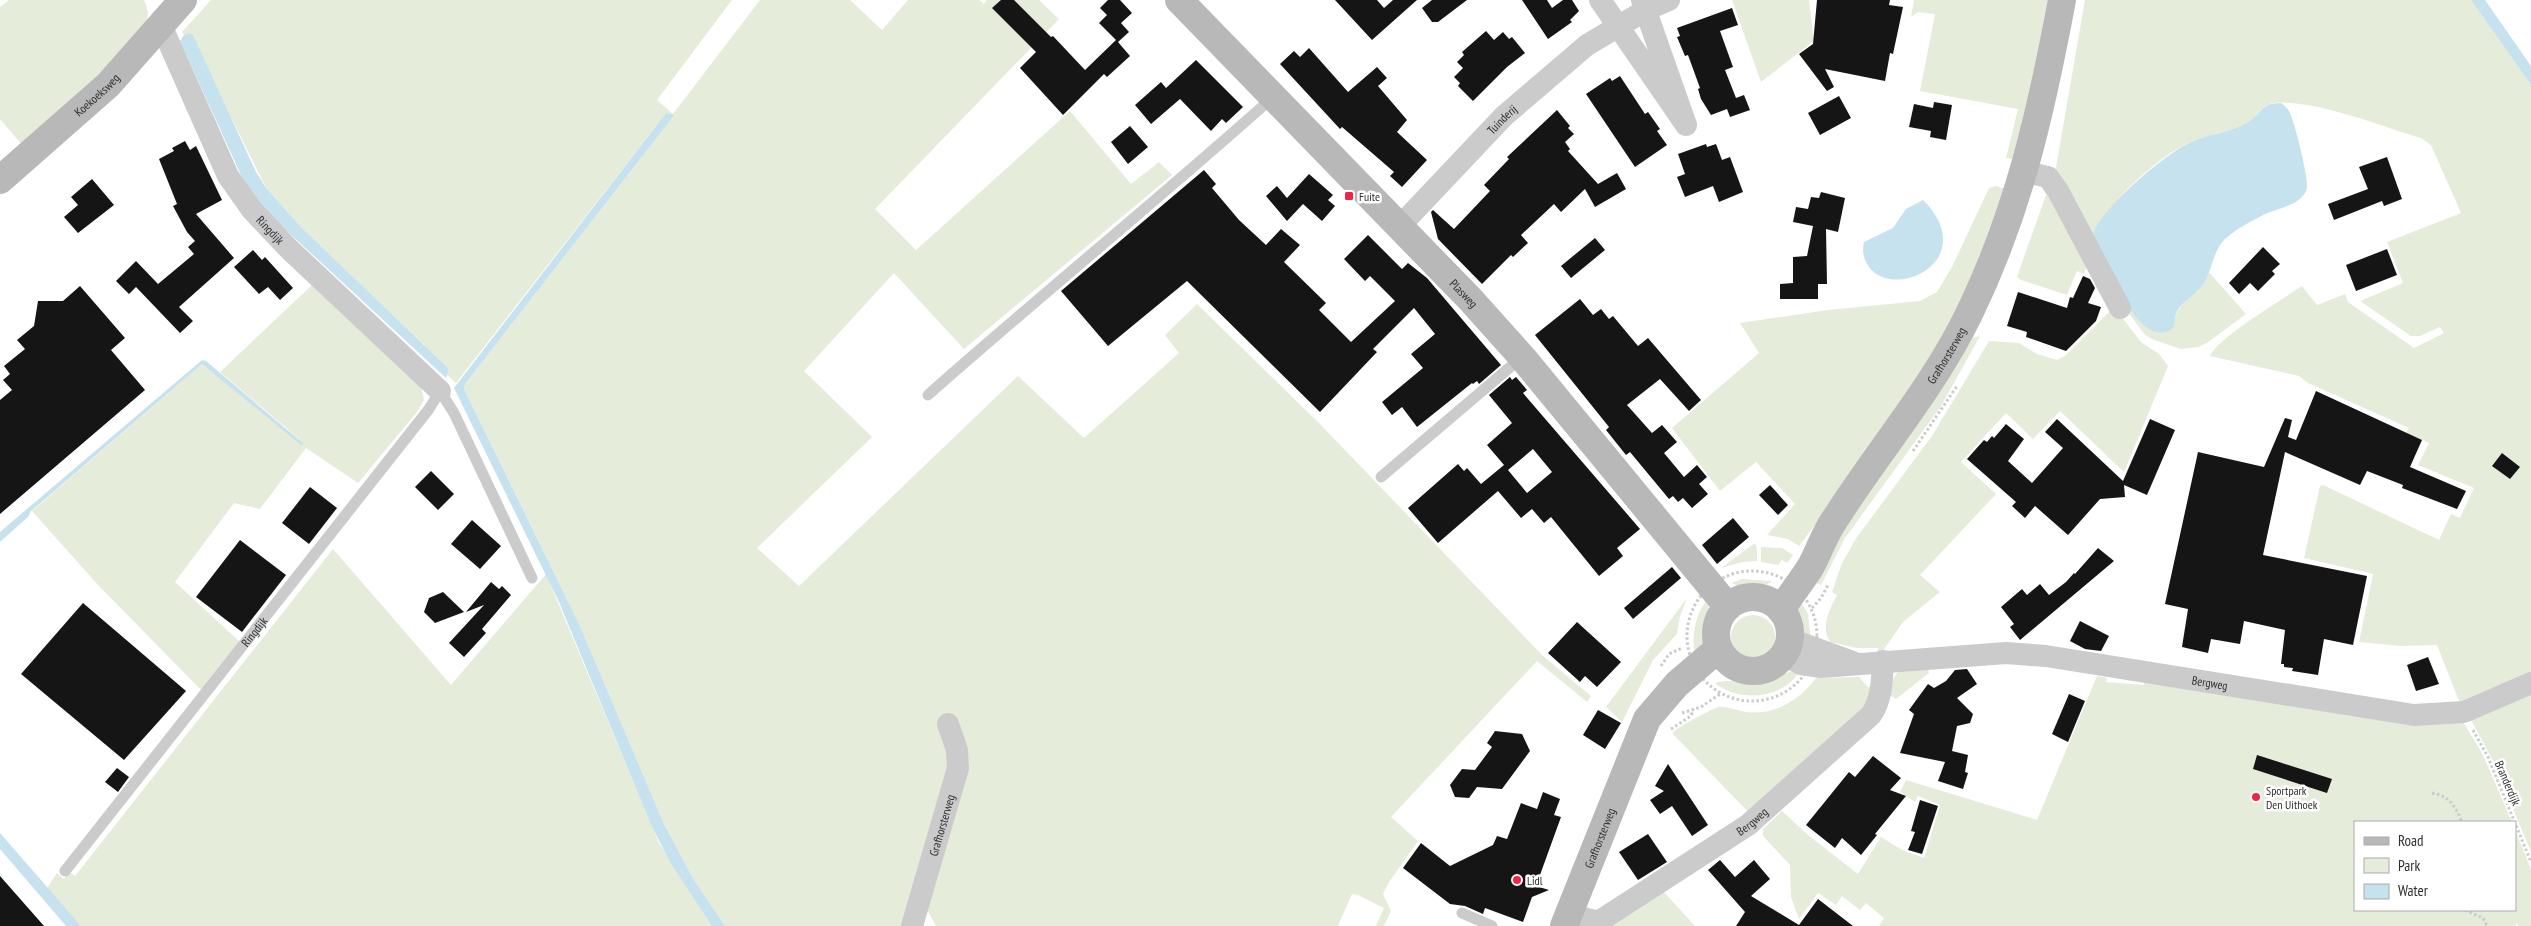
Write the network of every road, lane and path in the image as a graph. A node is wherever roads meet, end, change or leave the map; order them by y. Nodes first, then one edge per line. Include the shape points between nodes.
1 (183, 0) edge
2 (1178, 0) edge
3 (1600, 0) edge
4 (1669, 0) edge
5 (2062, 0) edge
6 (1644, 5) edge
7 (161, 25) junction
8 (1618, 26) junction
9 (1272, 98) junction
10 (2025, 172) junction
11 (0, 180) edge
12 (1399, 227) junction
13 (2120, 308) dead end
14 (1522, 357) junction
15 (440, 391) junction
16 (928, 395) dead end
17 (1381, 477) dead end
18 (532, 578) dead end
19 (1720, 596) junction
20 (1787, 597) junction
21 (1787, 647) junction
22 (1725, 657) junction
23 (1883, 661) junction
24 (1854, 663) junction
25 (1810, 666) junction
26 (1707, 682) junction
27 (2531, 683) edge
28 (2464, 712) junction
29 (1665, 718) junction
30 (948, 724) dead end
31 (1636, 751) junction
32 (2432, 793) dead end
33 (2461, 821) edge
34 (2514, 821) edge
35 (2516, 825) edge
36 (2531, 862) edge
37 (65, 871) dead end
38 (2467, 911) edge
39 (1462, 913) dead end
40 (1566, 920) edge
41 (912, 926) edge
42 (1492, 926) edge
43 (2487, 926) edge

1 - 7 main road, Koekoeksweg
2 - 9 main road, Plasweg
3 - 8 street
4 - 6 street, Tuinderij
5 - 10 main road, Grafhorsterweg
6 - 8 street, Tuinderij
6 - 8 street via 1686,125
7 - 11 main road, Koekoeksweg via 108,85
7 - 15 street, Ringdijk via 228,176 252,210
8 - 12 street, Tuinderij via 1588,44 1504,116
9 - 12 main road, Plasweg
9 - 16 lane
10 - 13 street via 2048,177 2058,191
10 - 20 main road, Grafhorsterweg via 1992,262 1956,340 1915,406 1834,520 1814,535
12 - 14 main road, Plasweg
14 - 17 lane
14 - 19 main road, Plasweg
15 - 18 lane, Ringdijk via 454,413
15 - 37 lane, Ringdijk via 423,417
19 - 20 main road via 1734,602 1750,597
19 - 20 path via 1726,577 1766,572
19 - 22 main road via 1722,614 1716,630
19 - 26 path via 1698,599 1687,625 1688,647
20 - 21 main road
21 - 22 main road via 1778,661 1764,670 1747,671
21 - 24 street, Bergweg
21 - 25 street, Bergweg
22 - 26 main road, Grafhorsterweg
23 - 24 street, Bergweg
23 - 28 street, Bergweg via 2006,653 2046,656 2414,715
23 - 40 street, Bergweg via 1880,696 1871,715 1748,825 1598,922
24 - 25 street, Bergweg
25 - 26 path via 1798,682 1777,696 1754,702 1736,700
26 - 29 main road, Grafhorsterweg
26 - 29 path via 1694,710
26 - 31 main road, Grafhorsterweg via 1665,697 1647,719 1638,737
27 - 28 street, Bergweg
28 - 34 path, Branderdijk via 2488,757
29 - 31 main road, Grafhorsterweg
30 - 41 street, Grafhorsterweg via 957,750 958,768
31 - 40 main road, Grafhorsterweg via 1614,797
32 - 33 path via 2450,799
35 - 36 path, Branderdijk
38 - 43 path via 2483,918
39 - 42 lane

